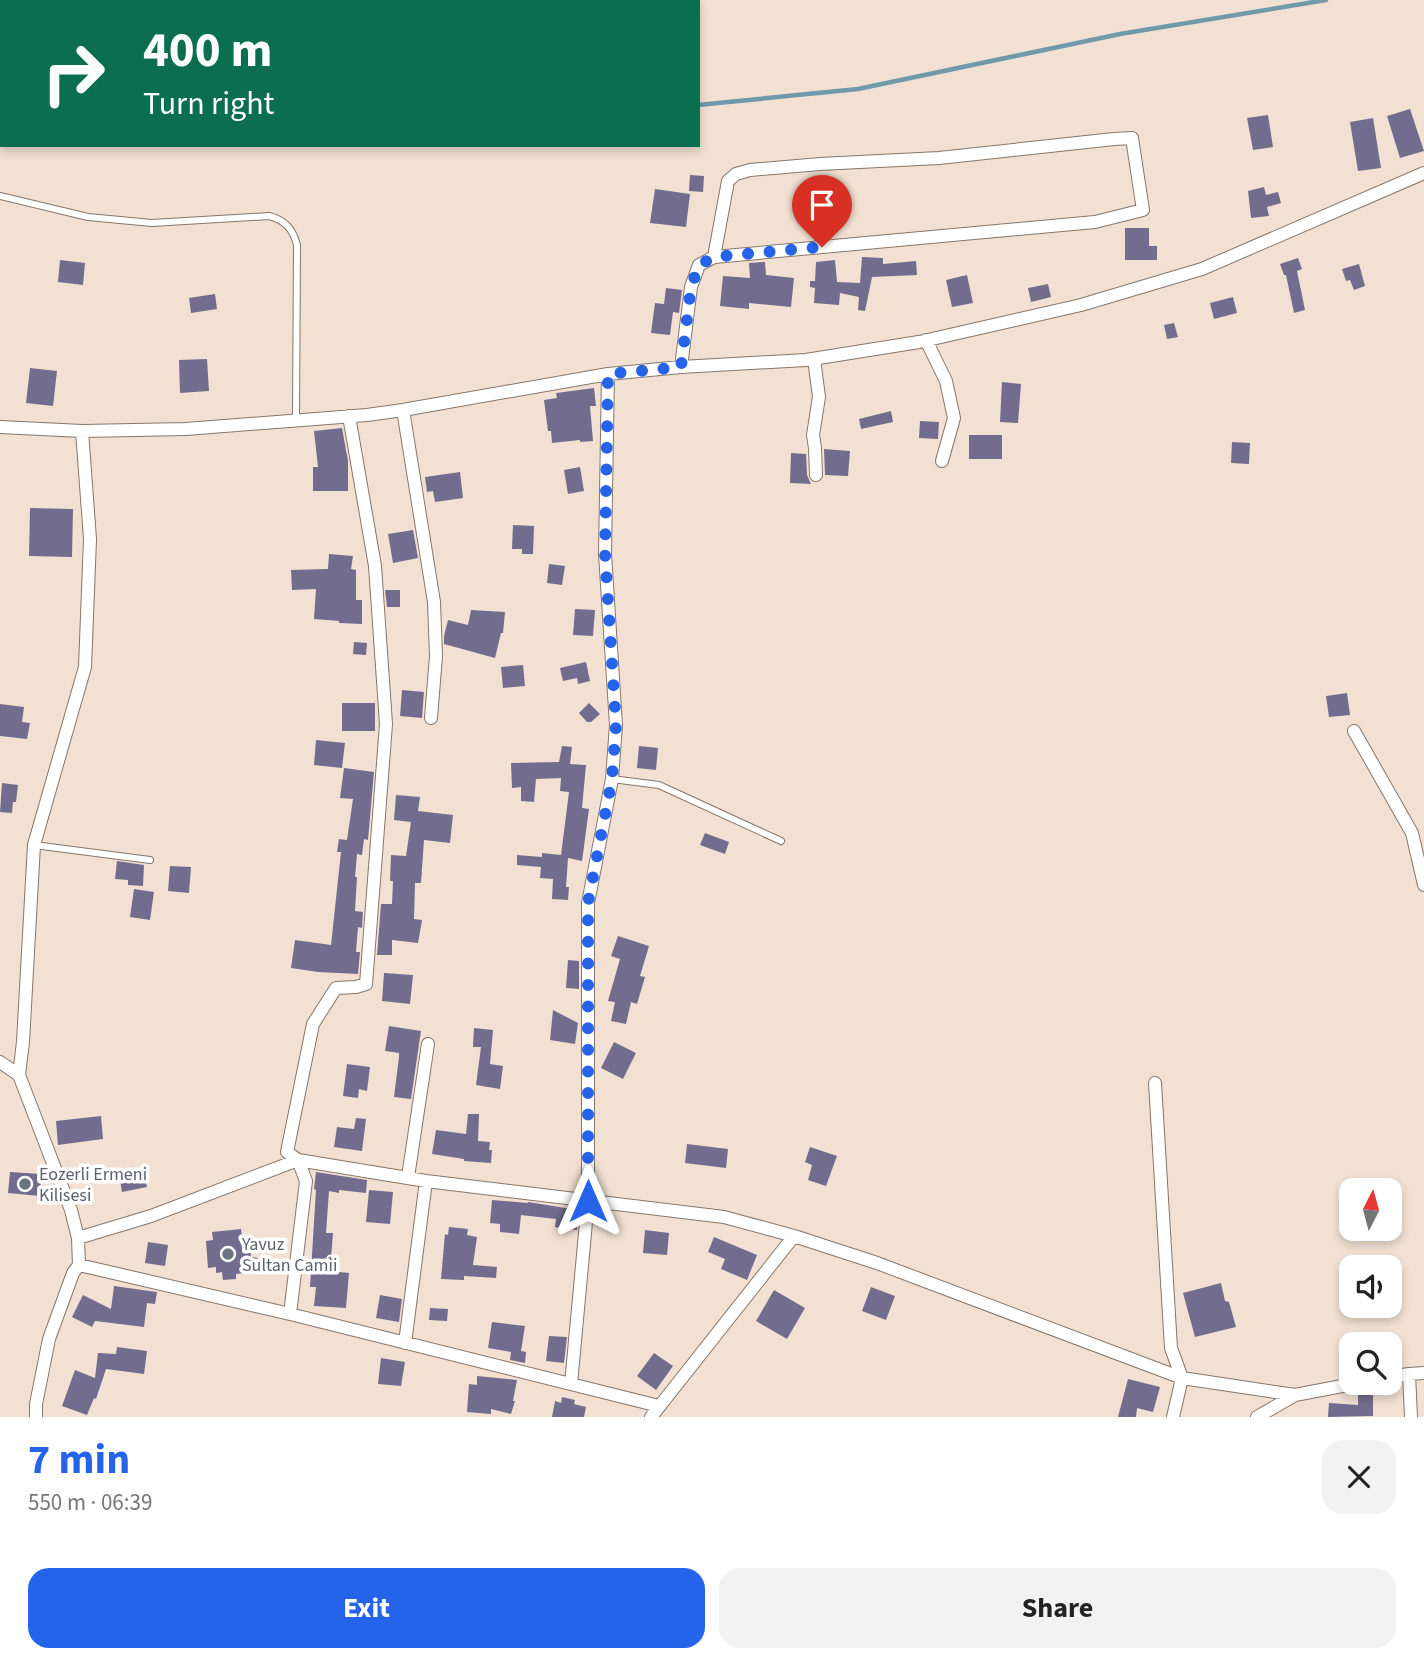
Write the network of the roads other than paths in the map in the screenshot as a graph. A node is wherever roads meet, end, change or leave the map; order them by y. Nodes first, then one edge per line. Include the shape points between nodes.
1 (1424, 173) edge
2 (0, 195) edge
3 (714, 257) junction
4 (926, 340) junction
5 (814, 359) junction
6 (681, 367) junction
7 (608, 374) junction
8 (403, 410) junction
9 (349, 416) junction
10 (296, 420) junction
11 (0, 427) edge
12 (82, 431) junction
13 (942, 461) dead end
14 (816, 475) dead end
15 (431, 718) dead end
16 (1354, 732) dead end
17 (612, 779) junction
18 (781, 841) dead end
19 (34, 845) junction
20 (150, 860) dead end
21 (1424, 885) edge
22 (428, 1044) dead end
23 (0, 1062) edge
24 (19, 1074) junction
25 (1155, 1083) dead end
26 (298, 1160) junction
27 (408, 1177) junction
28 (426, 1181) junction
29 (588, 1201) junction
30 (794, 1236) junction
31 (78, 1238) junction
32 (79, 1265) junction
33 (290, 1314) junction
34 (405, 1343) junction
35 (1424, 1373) edge
36 (1409, 1374) junction
37 (1402, 1375) edge
38 (1182, 1378) junction
39 (571, 1384) junction
40 (1339, 1387) edge
41 (1295, 1395) junction
42 (655, 1411) edge
43 (36, 1417) edge
44 (1173, 1417) edge
45 (1256, 1417) edge
46 (1411, 1417) edge

1 - 4 street via 1202,269 1081,305
2 - 10 lane via 88,217 152,223 269,216 281,220 292,230 297,245
3 - 3 street via 728,181 750,170 939,158 1132,138 1143,210 1094,222
3 - 6 street via 699,265 691,287
4 - 5 street
4 - 13 street via 946,381 954,418
5 - 6 street
5 - 14 street via 819,397 813,435
6 - 7 street
7 - 8 street
7 - 17 street via 605,554 616,725
8 - 9 street
8 - 15 street via 434,602
9 - 10 street
9 - 26 street via 375,566 386,723 366,984 336,988 313,1024 287,1152
10 - 12 street
11 - 12 street
12 - 19 street via 90,539 85,667
16 - 21 street via 1412,833
17 - 18 lane via 659,785
17 - 29 street via 588,903
19 - 20 lane
19 - 24 street
22 - 27 street
23 - 24 street
24 - 31 street
25 - 38 street via 1171,1348
26 - 27 street
26 - 31 street via 151,1216
26 - 33 street via 306,1181
27 - 28 street
28 - 29 street
28 - 34 street
29 - 30 street via 724,1217
29 - 39 street
30 - 38 street
30 - 42 street
31 - 32 street
32 - 33 street
32 - 43 street via 49,1339
33 - 34 street
34 - 39 street
35 - 36 street
36 - 37 street
36 - 46 street
38 - 41 street
38 - 44 street
39 - 42 street
40 - 41 street
41 - 45 street

